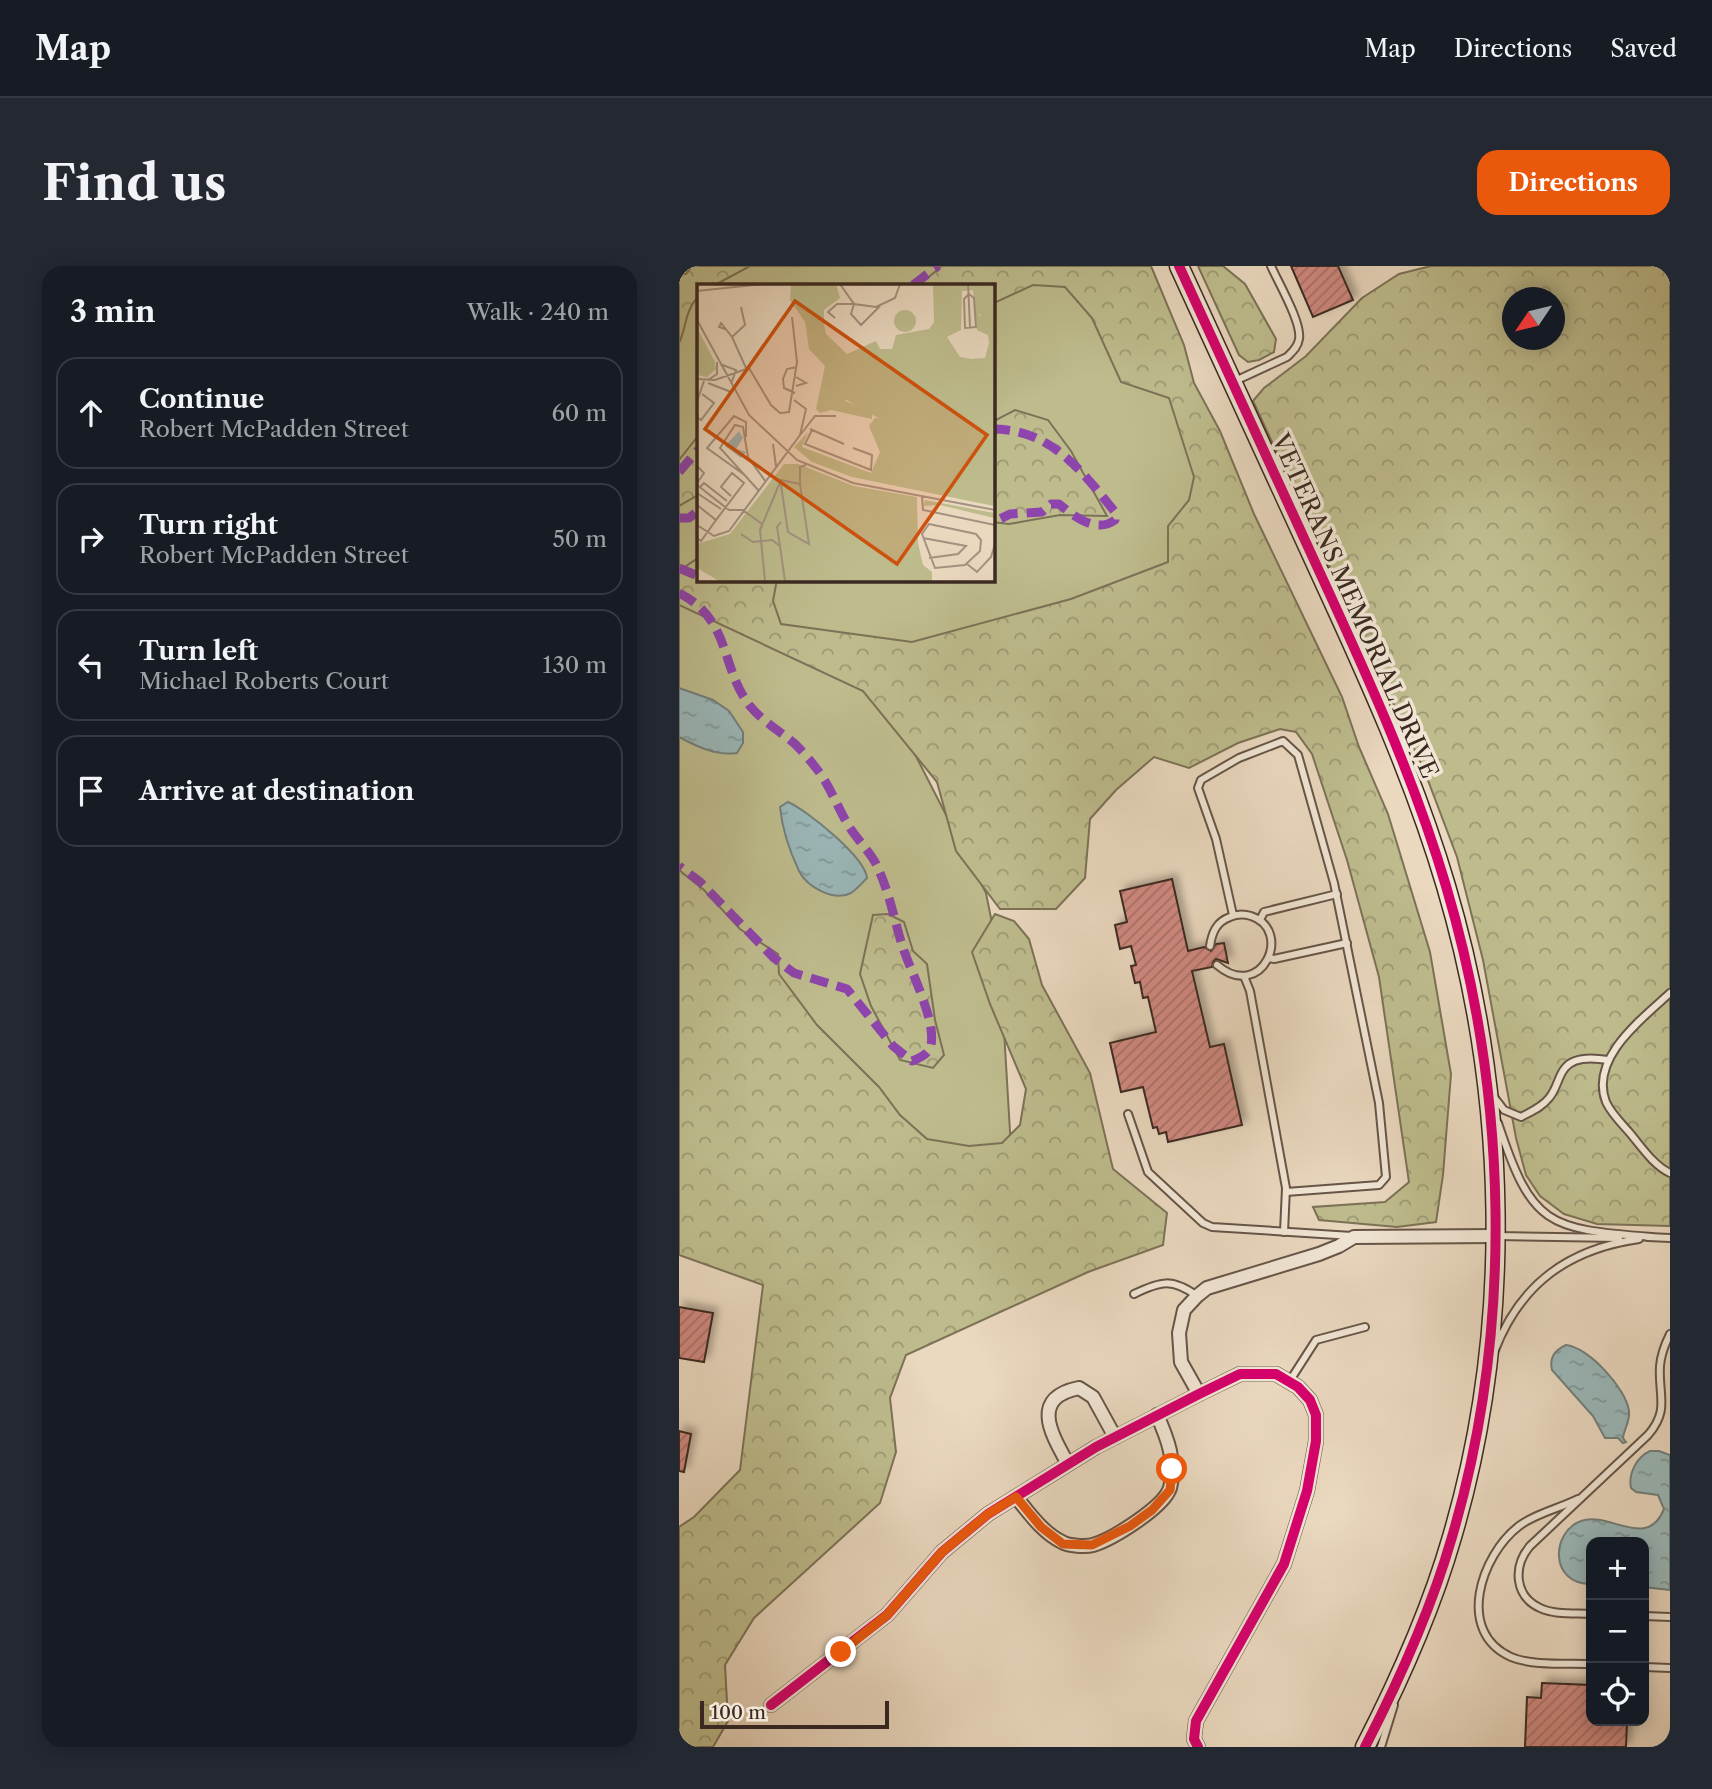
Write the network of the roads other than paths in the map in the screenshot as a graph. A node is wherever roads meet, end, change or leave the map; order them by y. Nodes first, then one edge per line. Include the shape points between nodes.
1 (1179, 266) edge
2 (1271, 266) edge
3 (1233, 383) junction
4 (1337, 894) junction
5 (1233, 915) junction
6 (1260, 920) junction
7 (1347, 943) junction
8 (1210, 946) dead end
9 (1269, 958) junction
10 (1217, 965) dead end
11 (1244, 976) junction
12 (1670, 993) edge
13 (1608, 1060) junction
14 (1486, 1087) junction
15 (1128, 1114) dead end
16 (1670, 1173) edge
17 (1286, 1192) junction
18 (1285, 1232) junction
19 (1495, 1236) junction
20 (1353, 1237) junction
21 (1652, 1237) junction
22 (1670, 1238) edge
23 (1134, 1294) dead end
24 (1197, 1296) junction
25 (1365, 1327) dead end
26 (1670, 1334) edge
27 (1289, 1382) junction
28 (1483, 1388) junction
29 (1199, 1394) junction
30 (1157, 1415) junction
31 (1115, 1437) junction
32 (1068, 1464) junction
33 (1588, 1492) junction
34 (1016, 1497) junction
35 (1586, 1614) edge
36 (1649, 1616) edge
37 (1670, 1617) edge
38 (1413, 1647) junction
39 (1586, 1664) edge
40 (1649, 1667) edge
41 (1670, 1668) edge
42 (771, 1705) dead end
43 (1198, 1747) edge
44 (1365, 1747) edge
45 (1381, 1747) edge

1 - 3 street, VETERANS MEMORIAL DRIVE
2 - 3 lane via 1298,327 1299,340 1287,358
3 - 14 street, VETERANS MEMORIAL DRIVE via 1373,691 1424,819 1464,951
4 - 5 lane via 1298,755 1283,741 1239,758 1201,780 1198,788 1216,839
4 - 6 lane via 1264,912
4 - 7 lane
5 - 6 lane
5 - 8 lane via 1216,926
6 - 9 lane via 1271,940
7 - 9 lane
7 - 17 lane via 1379,1103 1386,1177 1379,1185
9 - 11 lane via 1254,974
10 - 11 lane via 1234,976
11 - 17 lane
12 - 13 lane via 1623,1037
13 - 14 lane via 1593,1058 1566,1066 1552,1095 1521,1117 1504,1110
13 - 16 lane via 1605,1100 1659,1168
14 - 19 street, VETERANS MEMORIAL DRIVE
14 - 21 lane via 1515,1172 1545,1214 1582,1230
15 - 18 lane via 1149,1172 1203,1223
17 - 18 lane
18 - 20 lane
19 - 20 street
19 - 21 lane
19 - 28 street, VETERANS MEMORIAL DRIVE
20 - 24 street via 1319,1254 1207,1288
21 - 22 lane
21 - 28 lane via 1589,1253 1537,1283 1508,1320
23 - 24 lane via 1164,1283 1182,1285
24 - 29 street via 1184,1310 1179,1333 1181,1362
25 - 27 lane via 1316,1340
26 - 33 lane via 1660,1366 1663,1404 1658,1422
27 - 29 street via 1276,1374 1240,1374
27 - 43 street via 1310,1399 1316,1415 1307,1490 1285,1564 1196,1721
28 - 38 street, VETERANS MEMORIAL DRIVE via 1452,1536
29 - 30 street
30 - 31 street
30 - 34 street via 1169,1442 1170,1490 1130,1526 1092,1545 1063,1544 1041,1527
31 - 32 street
31 - 32 street via 1093,1397 1079,1388 1064,1391 1053,1401 1048,1415 1050,1431
32 - 34 street
33 - 35 lane via 1525,1552 1518,1577 1524,1594 1539,1608
33 - 39 lane via 1520,1525 1502,1542 1484,1574 1479,1611 1486,1635 1514,1658
34 - 42 street via 942,1552 887,1615
36 - 37 lane
38 - 44 street, VETERANS MEMORIAL DRIVE
38 - 45 lane
40 - 41 lane

